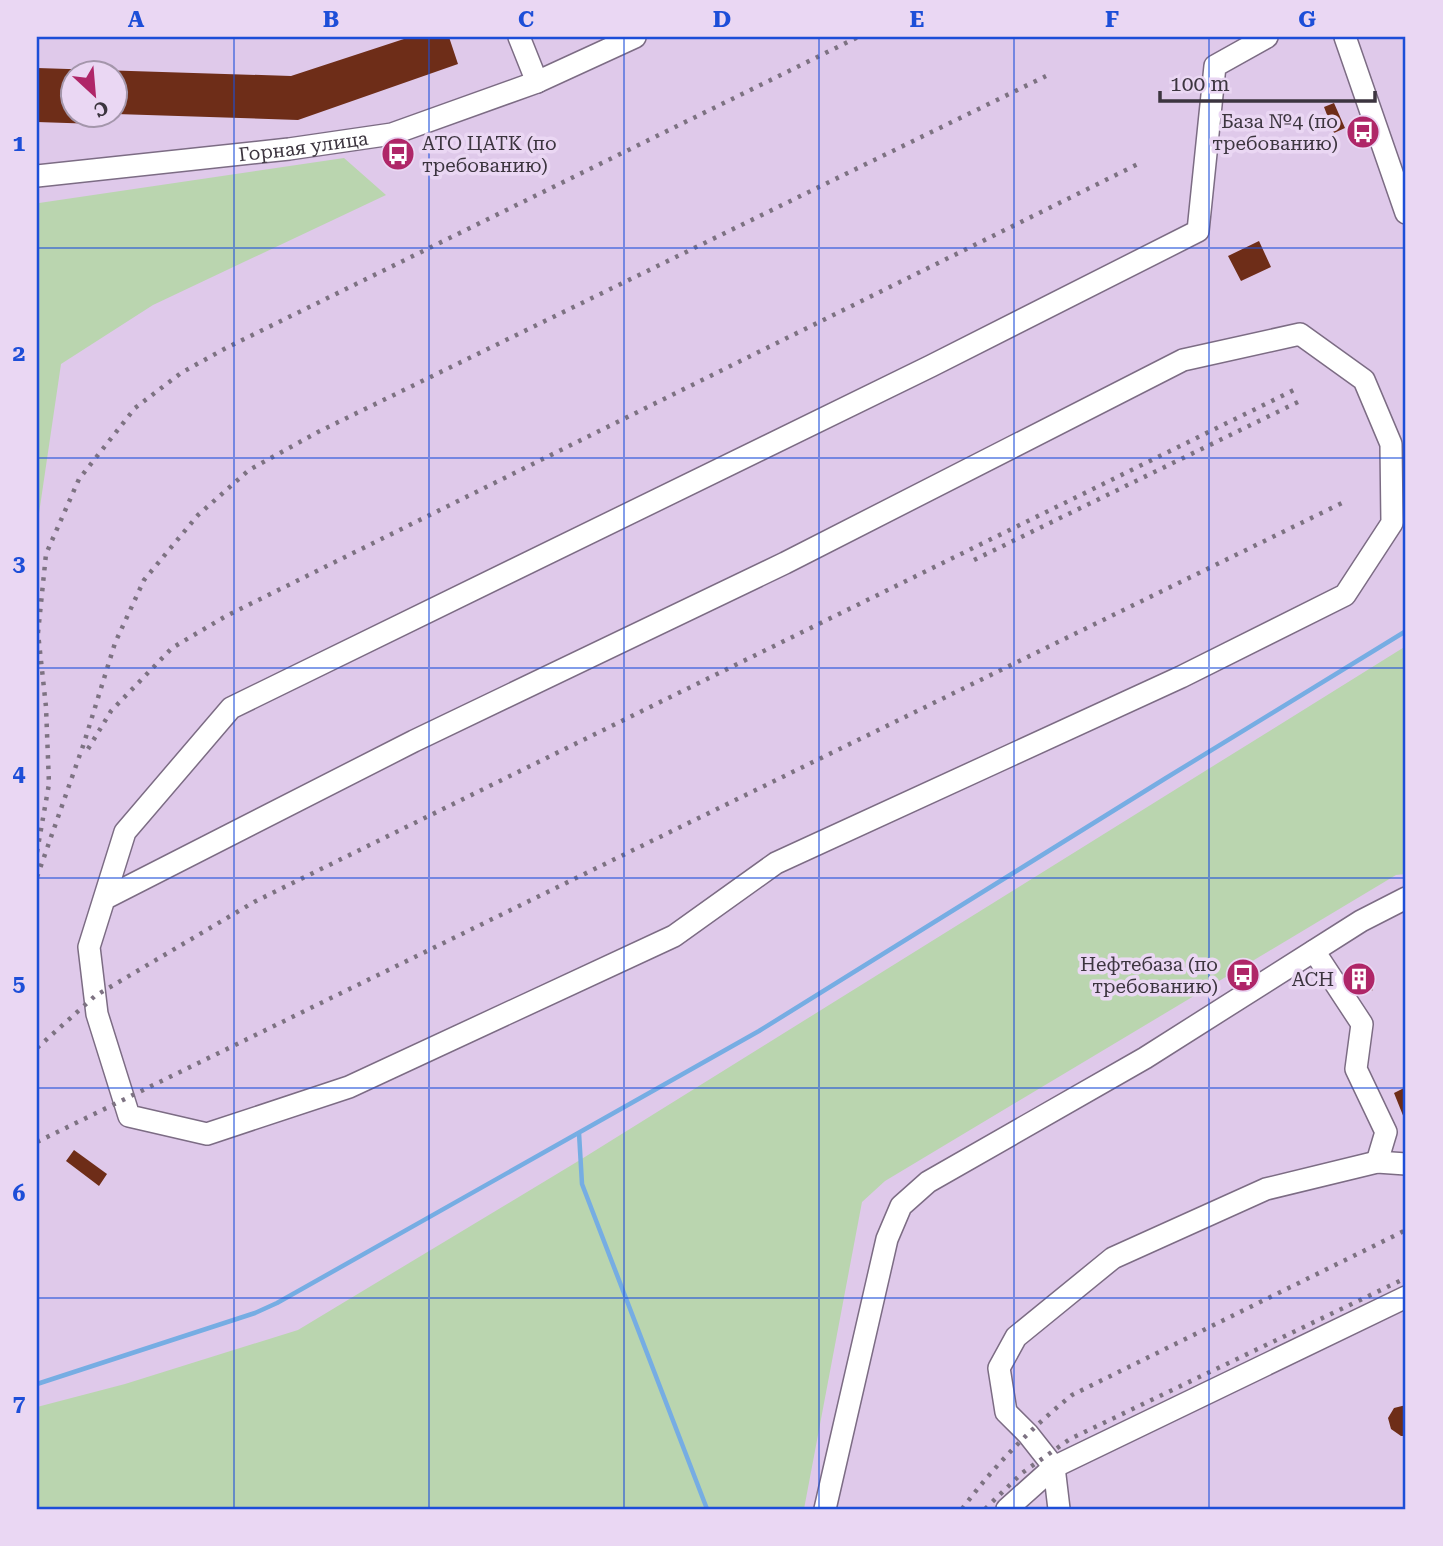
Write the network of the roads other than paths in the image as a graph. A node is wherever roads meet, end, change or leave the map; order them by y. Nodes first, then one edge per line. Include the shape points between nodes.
1 (519, 37) edge
2 (635, 37) edge
3 (1267, 37) edge
4 (1345, 37) edge
5 (537, 82) junction
6 (37, 176) edge
7 (1406, 213) edge
8 (1406, 898) edge
9 (104, 899) junction
10 (1314, 951) junction
11 (1377, 1162) junction
12 (1406, 1164) edge
13 (1406, 1297) edge
14 (1054, 1466) junction
15 (825, 1509) edge
16 (1007, 1509) edge
17 (1059, 1509) edge

1 - 5 street
2 - 5 street, Горная улица
3 - 9 street via 1215,66 1198,230 931,366 231,708 125,832
4 - 7 street
5 - 6 street, Горная улица via 392,134
8 - 10 street
9 - 9 street via 89,947 97,1014 129,1116 207,1134 349,1087 674,936 776,863 1181,677 1345,595 1392,523 1391,444 1364,380 1300,334 1183,360 785,563 414,741
10 - 11 street via 1362,1024 1356,1069 1386,1132
10 - 15 street via 1144,1058 928,1182 901,1206 887,1239
11 - 12 street
11 - 14 street via 1266,1189 1113,1258 1016,1337 999,1368 1006,1412
13 - 14 street
14 - 16 street
14 - 17 street

